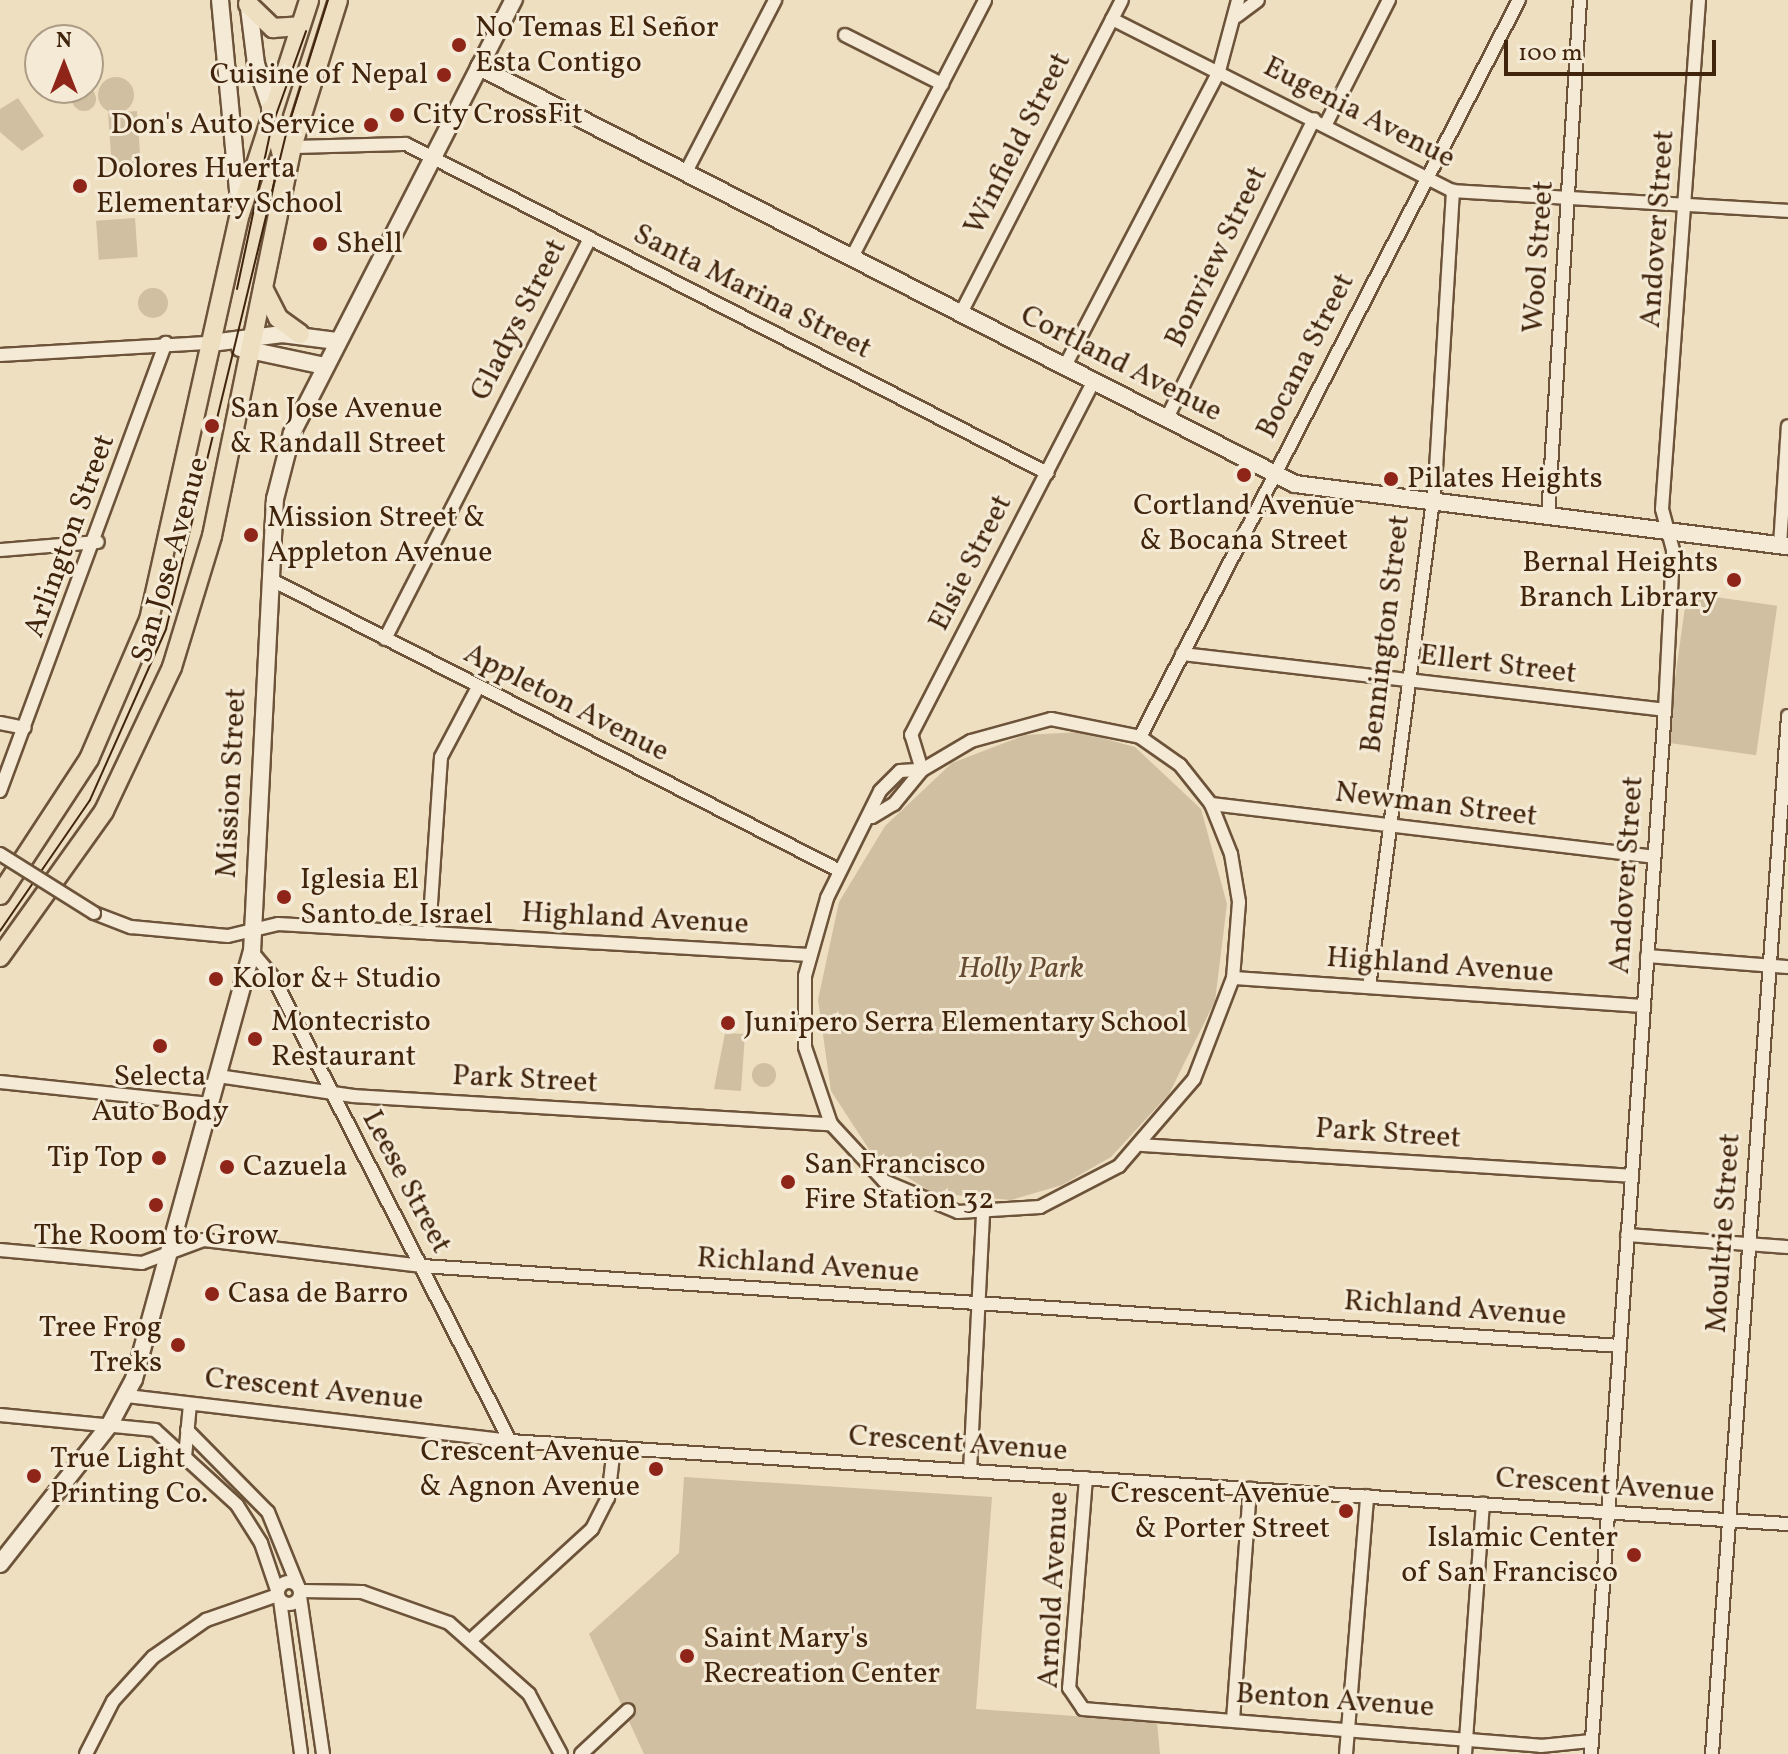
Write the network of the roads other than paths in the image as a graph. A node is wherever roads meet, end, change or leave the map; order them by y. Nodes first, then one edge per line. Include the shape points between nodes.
1 (220, 0) edge
2 (309, 0) edge
3 (338, 0) edge
4 (514, 0) edge
5 (775, 0) edge
6 (985, 0) edge
7 (1122, 0) edge
8 (1238, 0) edge
9 (1258, 0) edge
10 (1389, 0) edge
11 (1519, 0) edge
12 (1580, 0) edge
13 (1699, 0) edge
14 (248, 2) edge
15 (1237, 16) junction
16 (1112, 19) junction
17 (300, 26) junction
18 (845, 35) dead end
19 (479, 67) junction
20 (1219, 71) junction
21 (942, 84) junction
22 (271, 109) junction
23 (1320, 122) junction
24 (292, 147) junction
25 (433, 157) junction
26 (686, 172) junction
27 (1429, 176) junction
28 (285, 179) junction
29 (1453, 191) junction
30 (1569, 198) junction
31 (1686, 205) junction
32 (1788, 211) edge
33 (240, 214) junction
34 (590, 238) junction
35 (852, 257) junction
36 (263, 287) junction
37 (961, 313) junction
38 (300, 334) junction
39 (337, 341) junction
40 (166, 343) junction
41 (211, 343) junction
42 (254, 344) junction
43 (0, 355) edge
44 (325, 366) junction
45 (1065, 366) junction
46 (1094, 380) junction
47 (1167, 418) junction
48 (1788, 426) edge
49 (1047, 473) junction
50 (1275, 474) junction
51 (1429, 501) junction
52 (1548, 517) junction
53 (1668, 531) junction
54 (98, 542) junction
55 (1784, 545) edge
56 (0, 550) edge
57 (270, 579) junction
58 (385, 639) junction
59 (1182, 654) junction
60 (1406, 680) junction
61 (478, 687) junction
62 (1665, 710) junction
63 (1788, 716) edge
64 (0, 723) edge
65 (25, 728) junction
66 (1140, 737) junction
67 (922, 770) junction
68 (0, 791) edge
69 (1211, 804) junction
70 (872, 817) junction
71 (1389, 825) junction
72 (0, 854) edge
73 (1654, 857) junction
74 (840, 871) junction
75 (0, 895) edge
76 (253, 930) junction
77 (429, 933) junction
78 (252, 952) junction
79 (809, 955) junction
80 (1647, 956) junction
81 (0, 957) edge
82 (1769, 965) junction
83 (1788, 967) edge
84 (1233, 978) junction
85 (1369, 987) junction
86 (1644, 1006) junction
87 (218, 1076) junction
88 (0, 1082) edge
89 (329, 1092) junction
90 (210, 1104) junction
91 (831, 1124) junction
92 (1141, 1145) junction
93 (1632, 1176) junction
94 (983, 1215) junction
95 (1627, 1235) junction
96 (1750, 1244) junction
97 (1788, 1247) edge
98 (0, 1250) edge
99 (171, 1251) junction
100 (422, 1266) junction
101 (981, 1303) junction
102 (1620, 1346) junction
103 (127, 1396) junction
104 (190, 1404) junction
105 (0, 1415) edge
106 (110, 1424) junction
107 (187, 1430) junction
108 (510, 1441) junction
109 (614, 1448) junction
110 (185, 1457) junction
111 (970, 1471) junction
112 (1086, 1478) junction
113 (1250, 1489) junction
114 (1367, 1496) junction
115 (1483, 1504) junction
116 (1608, 1512) junction
117 (1729, 1520) junction
118 (1788, 1524) edge
119 (0, 1564) edge
120 (300, 1591) junction
121 (277, 1596) junction
122 (473, 1638) junction
123 (1075, 1705) joint
124 (628, 1710) dead end
125 (1233, 1720) junction
126 (1348, 1728) junction
127 (1466, 1736) junction
128 (1591, 1748) edge
129 (86, 1754) edge
130 (301, 1754) edge
131 (323, 1754) edge
132 (561, 1754) edge
133 (581, 1754) edge
134 (1346, 1754) edge
135 (1465, 1754) edge
136 (1712, 1754) edge

1 - 33 main road
2 - 17 main road, San Jose Avenue
3 - 24 main road, San Jose Avenue
4 - 19 main road, Mission Street
5 - 26 street
6 - 21 street
7 - 16 street, Winfield Street
8 - 15 street
9 - 15 street
10 - 23 street, Bonview Street
11 - 27 street, Bocana Street
12 - 30 street, Wool Street
13 - 31 street, Andover Street
14 - 17 main road via 273,28
14 - 22 main road
15 - 20 street
16 - 20 street, Eugenia Avenue
16 - 37 street, Winfield Street
17 - 22 main road, San Jose Avenue
18 - 21 street
19 - 25 main road, Mission Street
19 - 26 main road, Cortland Avenue
20 - 23 street, Eugenia Avenue
20 - 45 street
21 - 35 street
22 - 28 main road
22 - 33 main road, San Jose Avenue
23 - 27 street, Eugenia Avenue
23 - 47 street, Bonview Street
24 - 25 street, Santa Marina Street via 406,144
24 - 28 main road, San Jose Avenue
25 - 34 street, Santa Marina Street
25 - 39 main road, Mission Street
26 - 35 main road, Cortland Avenue
27 - 29 street, Eugenia Avenue
27 - 50 street, Bocana Street
28 - 36 main road, San Jose Avenue
29 - 30 street, Eugenia Avenue
29 - 51 street, Bennington Street
30 - 31 street, Eugenia Avenue
30 - 52 street, Wool Street
31 - 32 street, Eugenia Avenue
31 - 53 street, Andover Street via 1662,509
33 - 41 main road, San Jose Avenue
34 - 49 street, Santa Marina Street
34 - 58 street, Gladys Street
35 - 37 main road, Cortland Avenue
36 - 38 main road via 278,318
36 - 42 main road, San Jose Avenue
37 - 45 main road, Cortland Avenue
38 - 39 main road
38 - 42 main road
39 - 44 main road, Mission Street
40 - 41 street
40 - 43 street
40 - 54 street, Arlington Street
41 - 42 main road
41 - 75 main road, San Jose Avenue via 166,560 137,654 70,793
42 - 44 main road
42 - 81 main road, San Jose Avenue via 212,536 157,704 84,844
44 - 57 main road, Mission Street via 278,475
45 - 46 main road, Cortland Avenue
46 - 47 main road, Cortland Avenue
46 - 49 street, Elsie Street
47 - 50 main road, Cortland Avenue
48 - 55 street
49 - 67 street, Elsie Street via 911,735
50 - 51 main road, Cortland Avenue via 1304,486
50 - 59 street, Bocana Street
51 - 52 main road, Cortland Avenue
51 - 60 street, Bennington Street
52 - 53 main road, Cortland Avenue
53 - 55 main road, Cortland Avenue
53 - 62 street, Andover Street
54 - 56 street
54 - 65 street, Arlington Street
57 - 58 street, Appleton Avenue
57 - 76 main road, Mission Street
58 - 61 street, Appleton Avenue
59 - 60 street, Ellert Street
59 - 66 street, Bocana Street
60 - 62 street, Ellert Street
60 - 71 street, Bennington Street
61 - 74 street, Appleton Avenue
61 - 77 street via 441,757
62 - 73 street, Andover Street
63 - 82 street, Moultrie Street
64 - 65 street
65 - 68 street, Arlington Street
66 - 67 street via 1082,720 1023,723
66 - 69 street via 1180,765
67 - 70 street via 894,804
67 - 70 street via 900,771 880,791
69 - 71 street, Newman Street
69 - 84 street via 1231,854 1239,902
70 - 74 street
71 - 73 street, Newman Street
71 - 85 street, Bennington Street
72 - 76 street, Highland Avenue, bridge via 94,913 131,927 228,936
73 - 80 street, Andover Street
74 - 79 street
76 - 77 street, Highland Avenue via 278,924
76 - 78 main road, Mission Street
77 - 79 street, Highland Avenue
78 - 87 main road, Mission Street
78 - 89 street, Leese Street via 273,977
79 - 91 street via 805,1047
80 - 82 street
80 - 86 street, Andover Street
82 - 83 street
82 - 96 street, Moultrie Street
84 - 85 street, Highland Avenue
84 - 92 street via 1194,1079
85 - 86 street, Highland Avenue
86 - 93 street, Andover Street
87 - 89 street, Park Street
87 - 90 main road, Mission Street
88 - 90 street
89 - 91 street, Park Street
89 - 100 street, Leese Street
90 - 99 main road, Mission Street
91 - 94 street via 884,1181 932,1205
92 - 93 street, Park Street
92 - 94 street via 1068,1197
93 - 95 street, Andover Street
94 - 101 street
95 - 96 street
95 - 102 street, Andover Street
96 - 97 street
96 - 117 street, Moultrie Street
98 - 99 street, Richland Avenue via 142,1263
99 - 100 street, Richland Avenue via 204,1240
99 - 103 main road, Mission Street
100 - 101 street, Richland Avenue
100 - 108 street, Leese Street
101 - 102 street, Richland Avenue
101 - 111 street
102 - 116 street, Andover Street
103 - 104 street, Crescent Avenue
103 - 106 main road, Mission Street
104 - 107 street
104 - 108 street, Crescent Avenue
105 - 106 street
106 - 110 street via 155,1430
106 - 119 main road, Mission Street
107 - 110 street
107 - 120 street via 268,1512
108 - 109 street, Crescent Avenue
109 - 111 street, Crescent Avenue
109 - 122 street via 608,1498 592,1529
110 - 121 street via 250,1524
111 - 112 street, Crescent Avenue
112 - 113 street, Crescent Avenue
112 - 123 street, Arnold Avenue via 1069,1688
113 - 114 street, Crescent Avenue
113 - 125 street
114 - 115 street, Crescent Avenue
114 - 126 street
115 - 116 street, Crescent Avenue
115 - 127 street
116 - 117 street, Crescent Avenue
116 - 128 street, Andover Street
117 - 118 street, Crescent Avenue
117 - 136 street, Moultrie Street
120 - 121 street
120 - 122 street via 392,1599
120 - 131 street
121 - 129 street via 206,1620 153,1657 113,1701
121 - 130 street
122 - 132 street via 529,1694
123 - 125 street, Benton Avenue
124 - 133 street
125 - 126 street, Benton Avenue
126 - 127 street, Benton Avenue
126 - 134 street
127 - 128 street, Benton Avenue
127 - 135 street

